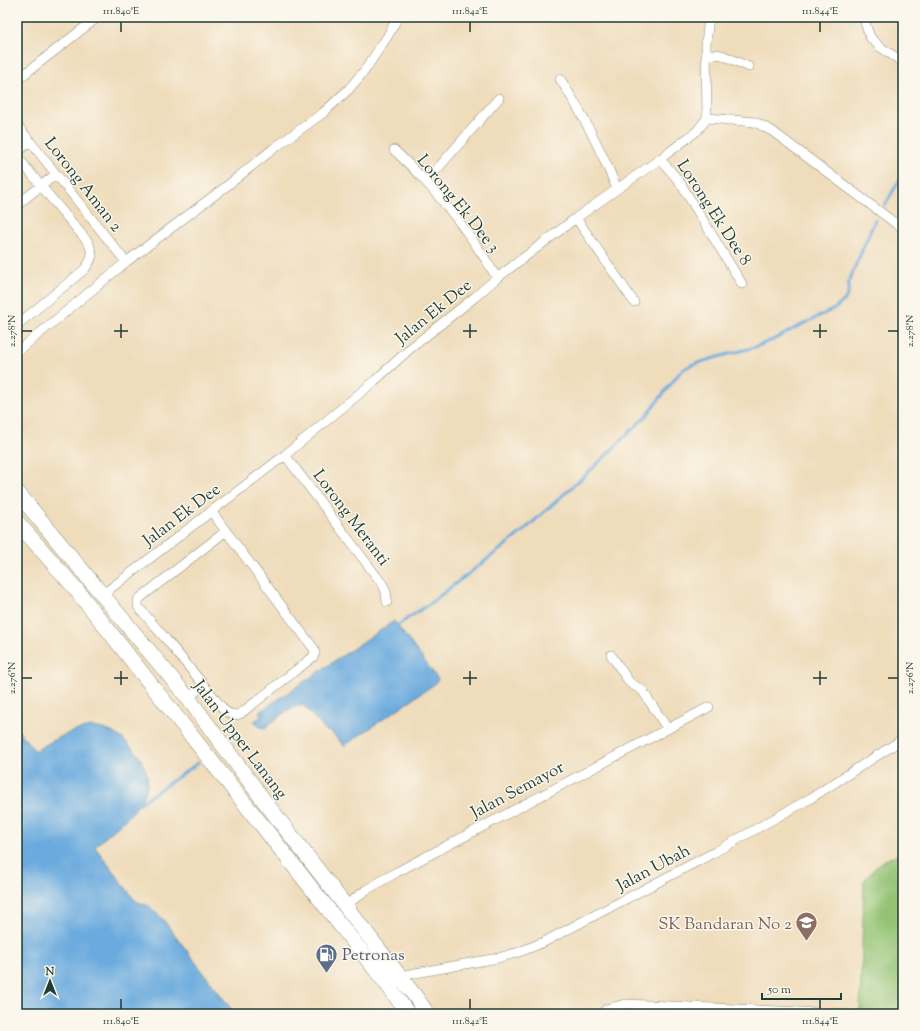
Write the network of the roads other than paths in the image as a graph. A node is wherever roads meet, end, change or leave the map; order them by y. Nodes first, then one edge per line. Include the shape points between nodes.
1 (98, 17) edge
2 (398, 17) edge
3 (710, 17) edge
4 (868, 17) edge
5 (706, 53) junction
6 (903, 62) edge
7 (749, 67) dead end
8 (560, 79) dead end
9 (17, 80) edge
10 (499, 98) dead end
11 (707, 118) junction
12 (17, 125) edge
13 (30, 141) junction
14 (394, 150) dead end
15 (17, 152) edge
16 (17, 156) edge
17 (660, 159) junction
18 (56, 174) junction
19 (426, 182) junction
20 (41, 186) junction
21 (617, 189) junction
22 (17, 206) edge
23 (84, 210) junction
24 (576, 218) junction
25 (70, 221) junction
26 (903, 229) edge
27 (126, 262) junction
28 (497, 278) junction
29 (742, 284) dead end
30 (634, 302) dead end
31 (17, 325) edge
32 (17, 352) edge
33 (284, 455) junction
34 (17, 492) edge
35 (211, 511) junction
36 (17, 522) edge
37 (226, 531) junction
38 (102, 595) junction
39 (387, 602) dead end
40 (611, 655) dead end
41 (203, 686) junction
42 (188, 698) junction
43 (709, 707) dead end
44 (667, 728) junction
45 (903, 739) edge
46 (345, 906) junction
47 (399, 976) junction
48 (605, 1012) edge
49 (408, 1014) edge
50 (427, 1014) edge
51 (844, 1014) edge

1 - 9 street
2 - 27 street via 365,70 323,113
3 - 5 street
4 - 6 street via 865,23 870,37
5 - 7 street via 722,55
5 - 11 street
8 - 21 street via 605,158
10 - 19 street
11 - 17 street, Jalan Ek Dee via 697,131
11 - 26 street via 755,122 772,131
12 - 13 street, Lorong Aman 2
13 - 15 street
13 - 18 street, Lorong Aman 2
14 - 19 street, Lorong Ek Dee 3
16 - 20 street
17 - 21 street, Jalan Ek Dee
17 - 29 street, Lorong Ek Dee 8 via 679,181
18 - 20 street
18 - 23 street, Lorong Aman 2
19 - 28 street, Lorong Ek Dee 3 via 483,254
20 - 22 street
20 - 25 street
21 - 24 street, Jalan Ek Dee
23 - 25 street
23 - 27 street, Lorong Aman 2
24 - 28 street, Jalan Ek Dee
24 - 30 street
25 - 31 street via 88,242 92,252 91,260 85,270
27 - 32 street
28 - 33 street, Jalan Ek Dee
33 - 35 street, Jalan Ek Dee
33 - 39 street, Lorong Meranti via 383,585
34 - 38 main road, Jalan Upper Lanang
35 - 37 street
35 - 38 street, Jalan Ek Dee
36 - 49 main road, Jalan Upper Lanang via 75,588
37 - 41 street via 138,600 138,606
37 - 41 street via 315,653 240,714 231,715 225,711
38 - 42 main road, Jalan Upper Lanang
40 - 44 street via 630,683 642,690
41 - 42 street
42 - 46 main road, Jalan Upper Lanang
43 - 44 street, Jalan Semayor
44 - 46 street, Jalan Semayor via 397,872
45 - 47 street, Jalan Ubah via 811,798 544,942 498,958
46 - 47 main road, Jalan Upper Lanang
47 - 50 main road, Jalan Upper Lanang
48 - 51 street via 625,1004

